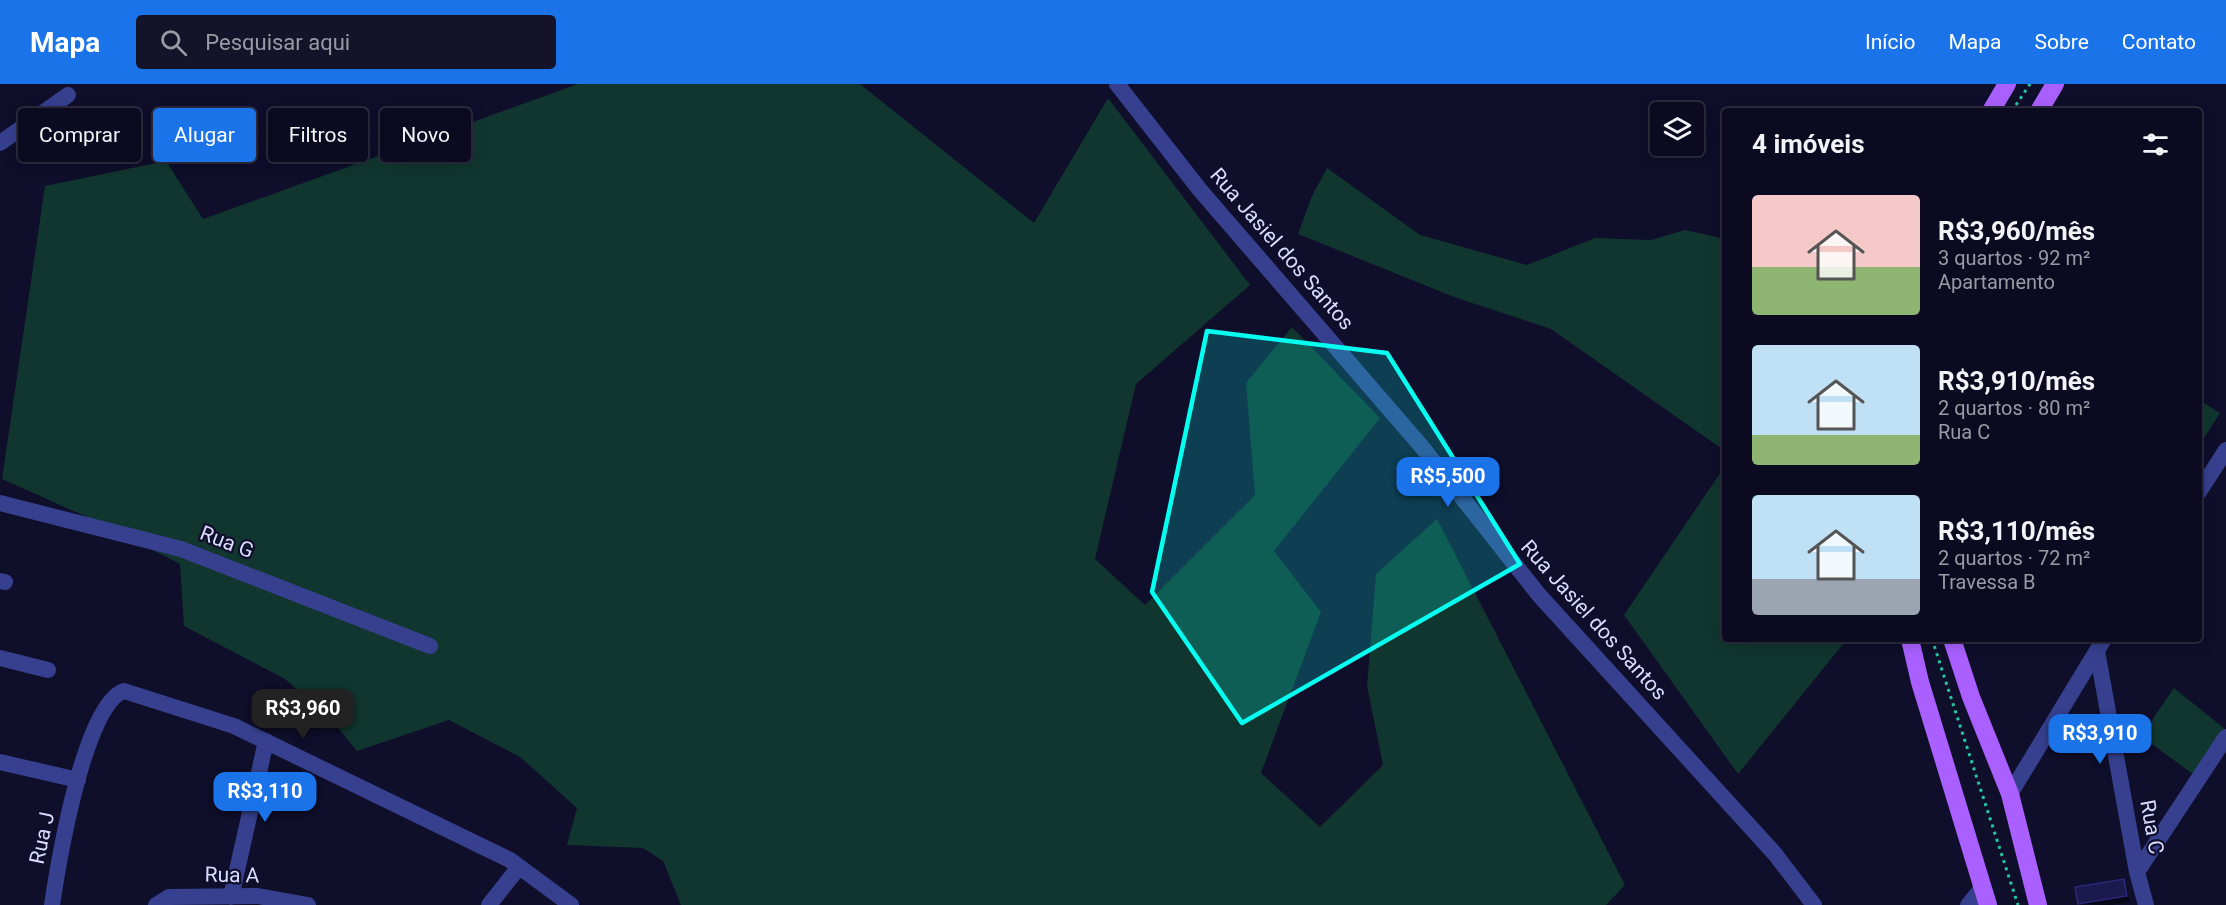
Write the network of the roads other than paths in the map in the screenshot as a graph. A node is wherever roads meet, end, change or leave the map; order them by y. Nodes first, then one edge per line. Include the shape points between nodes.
1 (1117, 84) edge
2 (2007, 84) edge
3 (2055, 84) edge
4 (68, 95) dead end
5 (1993, 108) edge
6 (2041, 108) edge
7 (0, 143) edge
8 (2226, 450) edge
9 (2202, 487) edge
10 (0, 503) edge
11 (1911, 642) edge
12 (1953, 642) edge
13 (2101, 645) edge
14 (430, 646) dead end
15 (0, 658) edge
16 (48, 670) dead end
17 (2226, 737) edge
18 (266, 741) junction
19 (0, 762) edge
20 (78, 780) junction
21 (2010, 794) junction
22 (519, 867) junction
23 (2137, 872) junction
24 (231, 897) junction
25 (1984, 897) edge
26 (52, 905) edge
27 (156, 905) edge
28 (308, 905) edge
29 (489, 905) edge
30 (571, 905) edge
31 (1814, 905) edge
32 (1968, 905) edge
33 (2038, 905) edge
34 (2146, 905) edge

1 - 31 street, Rua Jasiel dos Santos via 1200,190 1422,447 1539,595 1775,854
2 - 5 main road
3 - 6 main road
4 - 7 street
8 - 9 street
10 - 14 street, Rua G via 181,549
11 - 25 main road
12 - 21 main road
13 - 21 street
13 - 23 street, Rua C
15 - 16 street
17 - 23 street
18 - 20 street, Rua J via 234,726 124,691 113,699 90,739
18 - 22 street
18 - 24 street
19 - 20 street
20 - 26 street, Rua J via 63,834
21 - 33 main road
22 - 29 street
22 - 30 street
23 - 34 street, Rua C
24 - 27 street, Rua A via 169,897
24 - 28 street, Rua A
25 - 32 street

